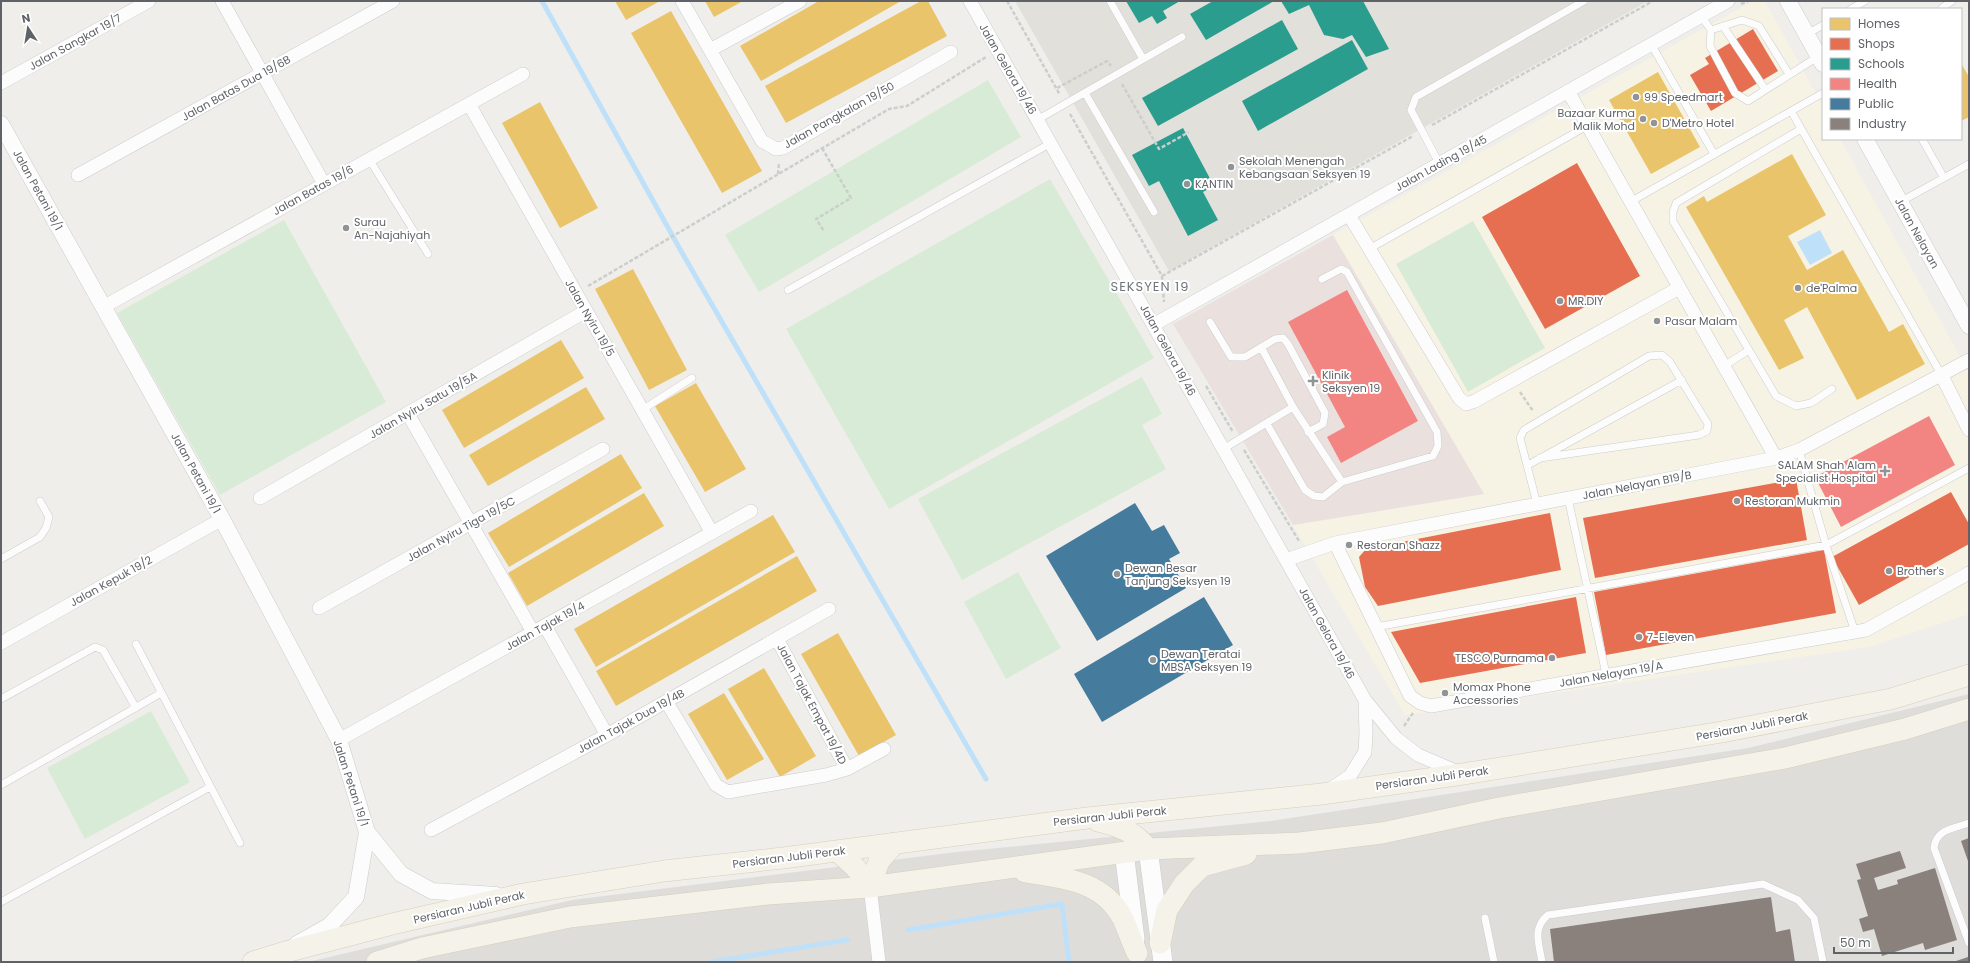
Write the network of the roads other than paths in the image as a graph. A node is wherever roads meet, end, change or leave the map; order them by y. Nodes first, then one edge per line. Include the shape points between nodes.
1 (149, 1) edge
2 (222, 1) edge
3 (393, 1) edge
4 (682, 1) edge
5 (800, 1) edge
6 (970, 1) edge
7 (1110, 1) edge
8 (1584, 1) edge
9 (1728, 1) edge
10 (1788, 1) edge
11 (1952, 1) edge
12 (1862, 2) edge
13 (1853, 8) edge
14 (1942, 8) dead end
15 (1701, 16) junction
16 (1723, 26) junction
17 (1822, 26) edge
18 (1710, 30) junction
19 (1807, 34) junction
20 (1182, 37) dead end
21 (1651, 44) junction
22 (710, 50) junction
23 (951, 52) dead end
24 (1143, 59) junction
25 (1821, 60) edge
26 (262, 73) junction
27 (523, 74) dead end
28 (1789, 74) junction
29 (1, 83) edge
30 (1765, 90) junction
31 (1568, 91) junction
32 (1084, 93) junction
33 (1822, 94) edge
34 (469, 104) junction
35 (1791, 111) junction
36 (1037, 120) junction
37 (1, 124) edge
38 (1587, 126) junction
39 (1801, 129) junction
40 (1866, 140) edge
41 (1923, 140) edge
42 (1051, 143) junction
43 (1714, 154) junction
44 (368, 160) junction
45 (1439, 164) junction
46 (1969, 164) edge
47 (78, 175) dead end
48 (1944, 178) junction
49 (324, 184) junction
50 (1630, 202) junction
51 (1900, 202) junction
52 (1154, 212) dead end
53 (1349, 215) junction
54 (1369, 249) junction
55 (428, 254) dead end
56 (1322, 279) dead end
57 (1679, 288) junction
58 (788, 290) dead end
59 (103, 306) junction
60 (586, 311) junction
61 (1210, 322) dead end
62 (1153, 325) junction
63 (1969, 326) edge
64 (1261, 347) junction
65 (1749, 350) junction
66 (1969, 360) edge
67 (1724, 366) junction
68 (1941, 374) junction
69 (692, 378) dead end
70 (1682, 380) junction
71 (1832, 389) dead end
72 (1293, 407) junction
73 (642, 410) junction
74 (408, 414) junction
75 (1266, 424) junction
76 (1969, 430) edge
77 (1308, 432) junction
78 (1223, 448) junction
79 (603, 449) dead end
80 (1799, 450) junction
81 (1540, 458) junction
82 (1776, 458) junction
83 (1528, 465) junction
84 (1969, 468) edge
85 (1342, 482) junction
86 (260, 498) dead end
87 (1568, 498) junction
88 (40, 501) dead end
89 (1537, 504) junction
90 (751, 511) dead end
91 (222, 519) junction
92 (471, 524) junction
93 (712, 533) junction
94 (1335, 543) junction
95 (1826, 545) junction
96 (1, 559) edge
97 (1286, 560) junction
98 (1969, 573) edge
99 (1587, 589) junction
100 (319, 608) dead end
101 (829, 609) dead end
102 (545, 626) junction
103 (1376, 627) junction
104 (533, 632) junction
105 (1855, 632) junction
106 (777, 639) junction
107 (1, 643) edge
108 (136, 644) dead end
109 (1606, 674) junction
110 (1969, 675) edge
111 (161, 693) junction
112 (1, 698) edge
113 (1365, 700) junction
114 (666, 701) junction
115 (136, 708) junction
116 (1969, 709) edge
117 (607, 735) junction
118 (338, 740) junction
119 (884, 749) dead end
120 (847, 769) junction
121 (1463, 774) junction
122 (1, 785) edge
123 (210, 787) junction
124 (1322, 794) junction
125 (1165, 810) junction
126 (1087, 818) junction
127 (1969, 823) edge
128 (431, 830) dead end
129 (367, 832) junction
130 (1133, 833) junction
131 (240, 843) dead end
132 (1299, 843) junction
133 (895, 844) junction
134 (1148, 849) junction
135 (837, 851) junction
136 (1124, 852) junction
137 (999, 868) junction
138 (870, 887) junction
139 (523, 894) junction
140 (1, 902) edge
141 (1485, 918) dead end
142 (1969, 943) edge
143 (282, 953) junction
144 (1162, 953) edge
145 (1138, 958) edge
146 (253, 962) edge
147 (377, 962) edge
148 (879, 962) edge
149 (1494, 962) edge
150 (1542, 962) edge
151 (1823, 962) edge

1 - 29 street, Jalan Sangkar 19/7
2 - 26 street
3 - 26 street, Jalan Batas Dua 19/6B
4 - 22 street, Jalan Pangkalan 19/50
5 - 22 street
6 - 36 street, Jalan Gelora 19/46
7 - 24 lane
8 - 45 lane via 1416,98 1411,110
9 - 15 street, Jalan Lading 19/45
10 - 19 street
11 - 14 lane
12 - 13 lane
15 - 18 lane
15 - 21 street, Jalan Lading 19/45
16 - 18 lane
16 - 28 lane via 1742,20 1759,26
16 - 30 lane
17 - 19 lane
18 - 30 lane via 1710,46 1735,93 1748,101
19 - 25 street
20 - 24 lane
21 - 31 street, Jalan Lading 19/45
21 - 43 lane
22 - 23 street, Jalan Pangkalan 19/50 via 762,141 776,149 783,148
24 - 32 lane
25 - 28 lane
26 - 47 street, Jalan Batas Dua 19/6B
26 - 49 street
27 - 34 street, Jalan Batas 19/6
28 - 30 lane
31 - 38 street
31 - 45 street, Jalan Lading 19/45
32 - 36 lane
32 - 52 lane
33 - 35 lane
34 - 44 street, Jalan Batas 19/6
34 - 60 street, Jalan Nyiru 19/5
35 - 39 lane
35 - 43 lane
36 - 42 street, Jalan Gelora 19/46
37 - 59 street, Jalan Petani 19/1
38 - 50 street
38 - 54 lane
39 - 65 lane via 1676,203 1672,212 1673,221
39 - 68 lane
40 - 51 street, Jalan Nelayan
41 - 48 lane
42 - 58 lane
42 - 62 street, Jalan Gelora 19/46
43 - 50 lane
44 - 49 street, Jalan Batas 19/6
44 - 55 lane
45 - 53 street, Jalan Lading 19/45
46 - 48 lane
48 - 51 lane
49 - 59 street, Jalan Batas 19/6
50 - 57 street
51 - 63 street, Jalan Nelayan
53 - 54 street
53 - 62 street, Jalan Lading 19/45
54 - 57 street via 1459,398 1466,404
56 - 85 lane via 1341,269 1347,272 1437,432 1438,446 1433,456
57 - 67 street
59 - 91 street, Jalan Petani 19/1
60 - 73 street, Jalan Nyiru 19/5
60 - 74 street, Jalan Nyiru Satu 19/5A
61 - 64 lane via 1231,357 1245,357
62 - 78 street, Jalan Gelora 19/46
64 - 72 lane
64 - 77 lane via 1275,339 1283,338 1288,344 1325,413 1323,424
65 - 67 lane
65 - 71 lane via 1776,396 1796,406 1811,402
66 - 68 street, Jalan Nelayan B19/B
67 - 82 street
68 - 76 street
68 - 80 street, Jalan Nelayan B19/B
69 - 73 lane
70 - 81 lane
70 - 81 lane via 1708,424 1707,432
70 - 83 lane via 1662,355 1649,356 1524,430 1520,438
72 - 75 lane
72 - 77 lane
73 - 93 street, Jalan Nyiru 19/5
74 - 86 street, Jalan Nyiru Satu 19/5A
74 - 92 street
75 - 78 lane
75 - 85 lane via 1305,490 1314,496 1322,497
77 - 85 lane
78 - 97 street, Jalan Gelora 19/46
79 - 92 street, Jalan Nyiru Tiga 19/5C
80 - 82 street, Jalan Nelayan B19/B
80 - 95 lane
81 - 83 lane
82 - 87 street, Jalan Nelayan B19/B
83 - 89 lane
84 - 95 lane
87 - 89 street, Jalan Nelayan B19/B
87 - 99 lane
88 - 96 lane via 49,517 40,537
89 - 94 street, Jalan Nelayan B19/B
90 - 93 street, Jalan Tajak 19/4
91 - 107 street, Jalan Kepuk 19/2
91 - 118 street, Jalan Petani 19/1
92 - 100 street, Jalan Nyiru Tiga 19/5C
92 - 104 street
93 - 102 street, Jalan Tajak 19/4
94 - 97 street, Jalan Nelayan B19/B
94 - 103 street
95 - 99 lane
95 - 105 lane
97 - 113 street, Jalan Gelora 19/46
98 - 105 street, Jalan Nelayan 19/A via 1866,630
99 - 103 lane
99 - 109 lane
101 - 106 street, Jalan Tajak Dua 19/4B
102 - 104 street, Jalan Tajak 19/4
102 - 117 street
103 - 109 street, Jalan Nelayan 19/A via 1410,696 1420,703 1431,706
104 - 118 street, Jalan Tajak 19/4
105 - 109 street, Jalan Nelayan 19/A
106 - 114 street, Jalan Tajak Dua 19/4B
106 - 120 street, Jalan Tajak Empat 19/4D
108 - 111 lane
110 - 121 main road, Persiaran Jubli Perak via 1891,699 1715,733
111 - 115 lane
111 - 123 lane
112 - 115 lane via 95,648 103,650
113 - 121 street, Jalan Gelora 19/46 via 1396,738 1418,755
113 - 124 street, Jalan Gelora 19/46 via 1365,752 1350,776
114 - 117 street, Jalan Tajak Dua 19/4B
114 - 120 street via 716,785 728,792
115 - 122 lane
116 - 132 main road via 1905,729 1785,758 1499,808 1382,833
117 - 128 street, Jalan Tajak Dua 19/4B
118 - 129 street, Jalan Petani 19/1
119 - 120 street
121 - 124 main road, Persiaran Jubli Perak
123 - 131 lane
123 - 140 lane
124 - 125 main road, Persiaran Jubli Perak
125 - 126 main road, Persiaran Jubli Perak
125 - 130 main road
126 - 130 main road via 1119,826
126 - 133 main road, Persiaran Jubli Perak
127 - 142 lane via 1942,832 1935,839 1934,848
129 - 139 street, Jalan Petani 19/1 via 401,874 432,891 493,896
129 - 143 street, Jalan Petani 19/1 via 356,897 329,926
130 - 134 main road
130 - 136 main road
132 - 134 main road
132 - 144 main road via 1222,859 1202,866 1184,884 1167,910
133 - 135 main road, Persiaran Jubli Perak
133 - 138 main road via 880,861
134 - 136 main road
134 - 144 main road
135 - 138 main road via 855,867
135 - 139 main road, Persiaran Jubli Perak via 664,871
136 - 137 main road
136 - 145 main road
137 - 138 main road
137 - 145 main road via 1063,878 1089,885 1109,900 1122,918
138 - 147 main road via 768,894 570,917 422,948
138 - 148 street
139 - 143 main road, Persiaran Jubli Perak via 392,924
141 - 149 lane
143 - 146 main road, Persiaran Jubli Perak
150 - 151 lane via 1537,929 1541,920 1548,915 1763,884 1798,900 1814,918

